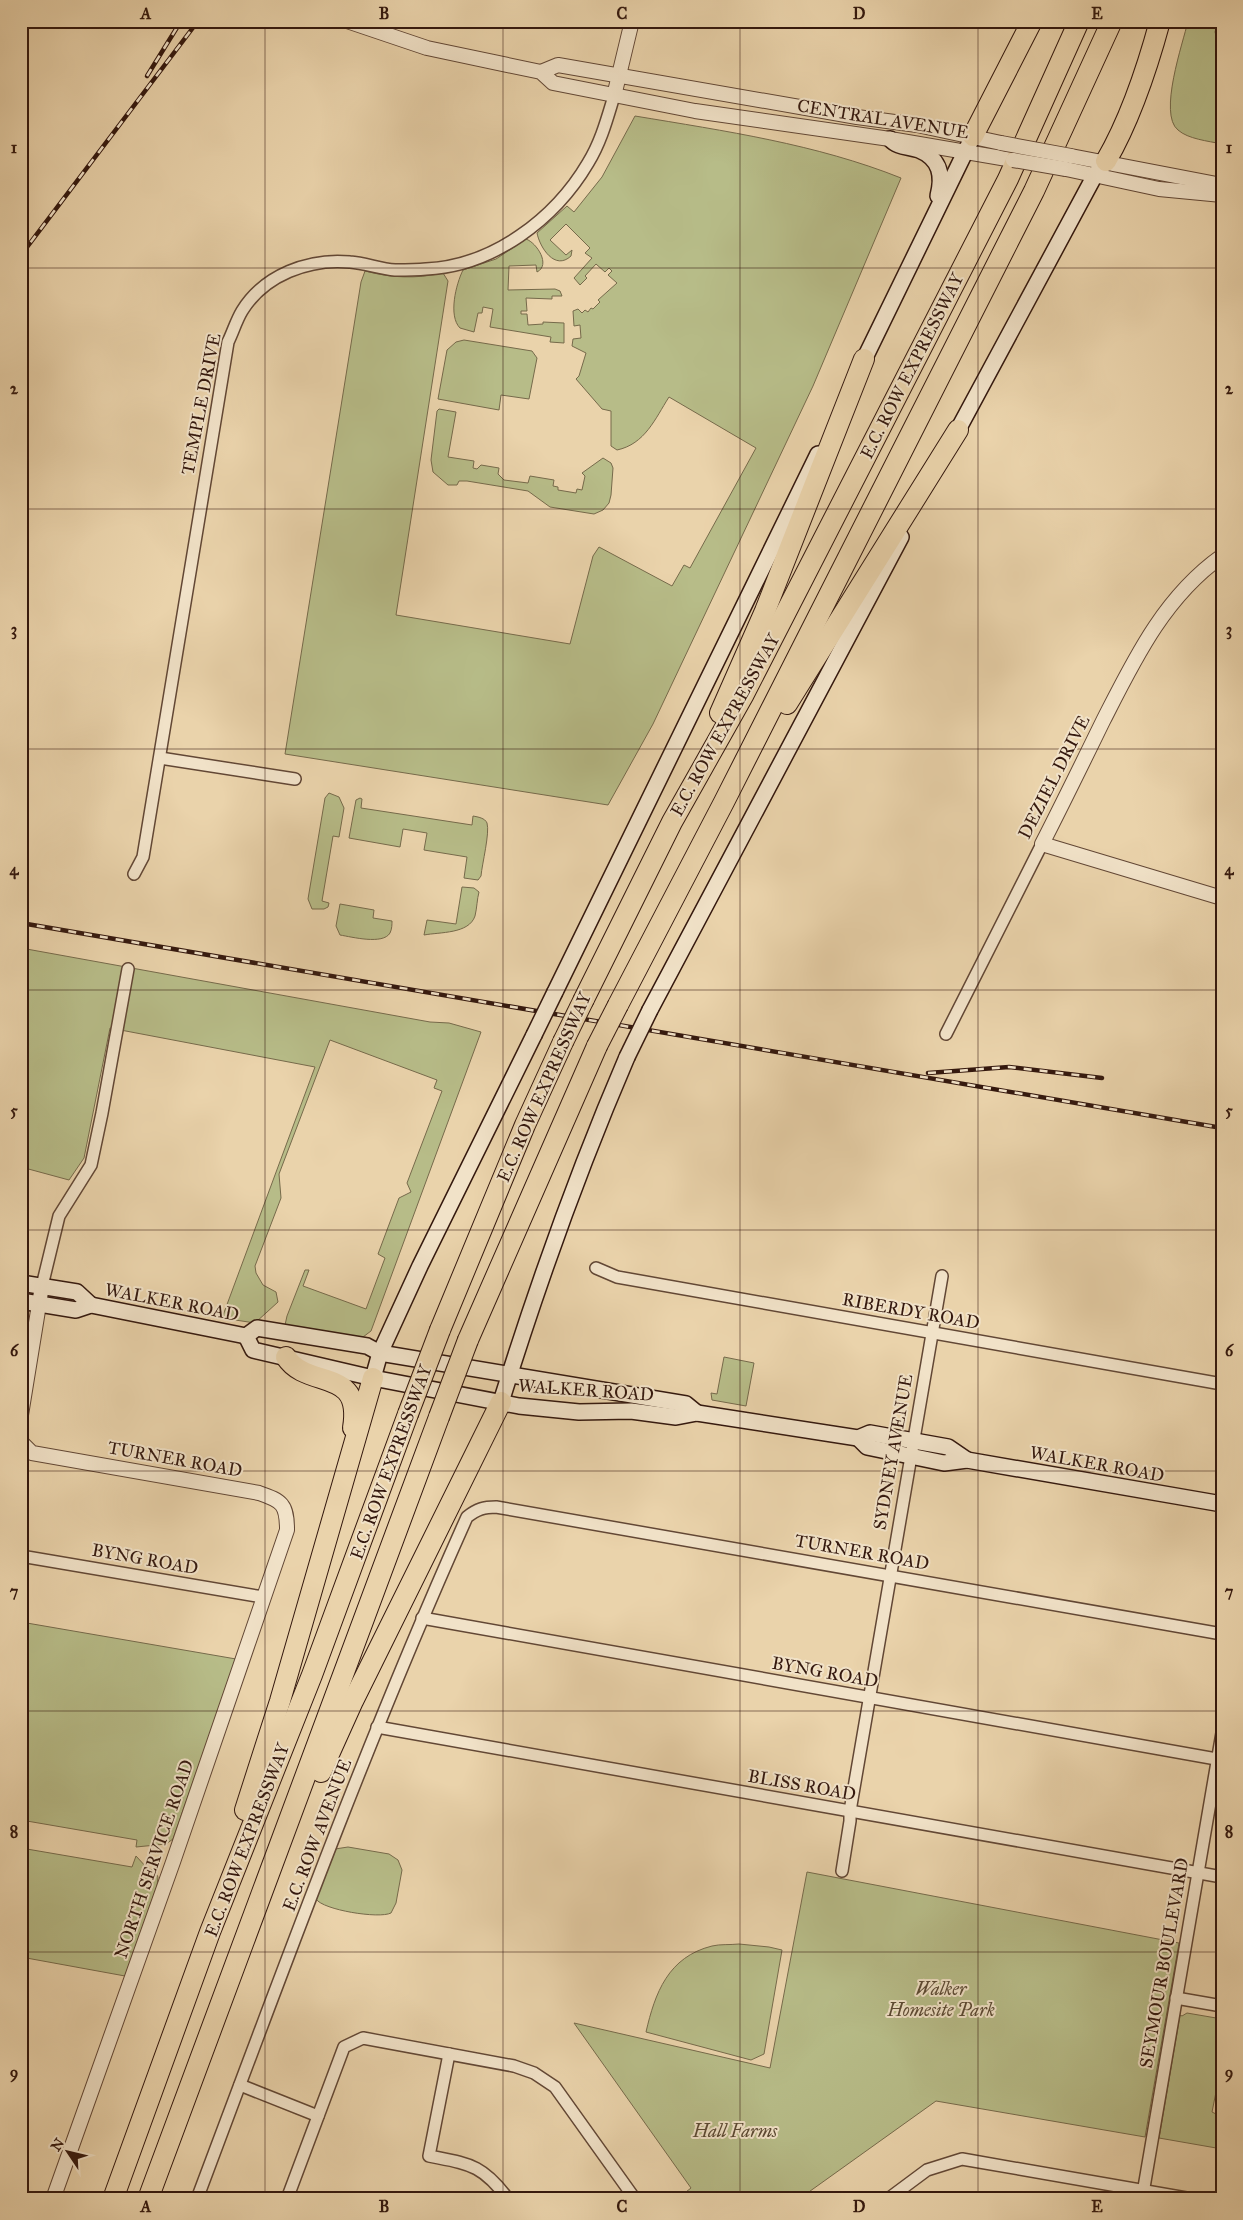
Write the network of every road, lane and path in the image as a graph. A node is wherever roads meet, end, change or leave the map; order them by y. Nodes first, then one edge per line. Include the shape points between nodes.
1 (348, 21) edge
2 (632, 21) edge
3 (1032, 21) edge
4 (1078, 21) edge
5 (1112, 21) edge
6 (1160, 21) edge
7 (541, 72) junction
8 (618, 76) junction
9 (614, 96) junction
10 (890, 139) junction
11 (970, 143) junction
12 (1068, 163) junction
13 (1101, 168) junction
14 (1222, 185) edge
15 (1222, 195) edge
16 (930, 224) junction
17 (864, 359) junction
18 (958, 430) junction
19 (1222, 556) edge
20 (160, 758) junction
21 (295, 779) dead end
22 (724, 802) junction
23 (672, 822) junction
24 (1042, 844) junction
25 (134, 874) dead end
26 (1222, 898) edge
27 (128, 969) dead end
28 (946, 1034) dead end
29 (596, 1268) dead end
30 (942, 1276) dead end
31 (21, 1283) edge
32 (42, 1286) junction
33 (21, 1301) edge
34 (39, 1304) junction
35 (91, 1305) junction
36 (932, 1333) junction
37 (246, 1336) junction
38 (380, 1353) junction
39 (286, 1357) junction
40 (510, 1373) junction
41 (373, 1378) junction
42 (1222, 1384) edge
43 (501, 1402) junction
44 (697, 1413) junction
45 (21, 1415) edge
46 (21, 1442) edge
47 (912, 1449) junction
48 (344, 1478) junction
49 (1222, 1504) edge
50 (496, 1507) joint
51 (286, 1530) joint
52 (21, 1556) edge
53 (890, 1576) junction
54 (263, 1597) junction
55 (422, 1618) junction
56 (1222, 1634) edge
57 (868, 1698) junction
58 (377, 1727) junction
59 (1222, 1733) edge
60 (1220, 1760) edge
61 (850, 1811) junction
62 (842, 1871) dead end
63 (1198, 1872) junction
64 (1222, 1877) edge
65 (261, 1900) junction
66 (210, 1932) junction
67 (1176, 1998) junction
68 (1222, 2006) edge
69 (449, 2054) junction
70 (240, 2085) junction
71 (318, 2116) junction
72 (1143, 2195) edge
73 (53, 2199) edge
74 (113, 2199) edge
75 (148, 2199) edge
76 (197, 2199) edge
77 (287, 2199) edge
78 (508, 2199) edge
79 (635, 2199) edge
80 (888, 2199) edge
81 (1192, 2199) edge

1 - 7 street, CENTRAL AVENUE via 427,48
2 - 8 street
3 - 11 highway
4 - 23 highway, E.C. ROW EXPRESSWAY via 1003,188 744,694
5 - 22 highway, E.C. ROW EXPRESSWAY via 1034,191
6 - 13 highway via 1146,69 1118,141
7 - 8 street, CENTRAL AVENUE via 558,66
7 - 9 street, CENTRAL AVENUE via 553,83
8 - 9 street, TEMPLE DRIVE
8 - 11 street, CENTRAL AVENUE
9 - 10 street, CENTRAL AVENUE
9 - 20 street, TEMPLE DRIVE via 605,130 571,188 550,212 510,242 483,256 428,269 394,270 350,262 319,261 286,271 261,288 242,311 228,342
10 - 11 street, CENTRAL AVENUE
10 - 16 main road via 895,144 920,150 938,164 942,179
11 - 12 street, CENTRAL AVENUE, bridge via 1001,143
11 - 12 street, CENTRAL AVENUE, bridge via 995,157
11 - 16 main road
12 - 13 street, CENTRAL AVENUE
13 - 14 street, CENTRAL AVENUE
13 - 15 street, CENTRAL AVENUE via 1159,189
13 - 18 main road
16 - 17 main road
17 - 23 highway via 765,611
17 - 38 main road, bridge
18 - 22 highway
18 - 40 main road, bridge via 650,1010 596,1128 552,1245
19 - 24 street, DEZIEL DRIVE via 1189,584 1150,634
20 - 21 street
20 - 25 street, TEMPLE DRIVE via 143,857
22 - 65 highway, E.C. ROW EXPRESSWAY, bridge via 597,1046 468,1340
23 - 66 highway, E.C. ROW EXPRESSWAY, bridge via 524,1125 440,1330 312,1675
24 - 26 street
24 - 28 street, DEZIEL DRIVE
27 - 32 street via 90,1165 59,1216
29 - 36 street, RIBERDY ROAD via 617,1277
30 - 36 street, SYDNEY AVENUE
31 - 32 main road, WALKER ROAD
32 - 34 street
32 - 35 main road, WALKER ROAD via 76,1292
33 - 34 main road, WALKER ROAD
34 - 35 main road, WALKER ROAD via 76,1310
34 - 45 street
35 - 37 main road, WALKER ROAD
36 - 42 street, RIBERDY ROAD
36 - 47 street, SYDNEY AVENUE
37 - 38 main road, WALKER ROAD via 257,1328 367,1346
37 - 39 main road, WALKER ROAD via 253,1350
38 - 40 main road, WALKER ROAD
38 - 41 main road
39 - 41 main road, WALKER ROAD
39 - 48 highway via 292,1366 336,1384 352,1397 354,1419
40 - 43 main road
40 - 44 main road, WALKER ROAD via 686,1404
41 - 43 main road, WALKER ROAD
41 - 48 highway
43 - 44 main road, WALKER ROAD via 579,1412 631,1410 676,1417
43 - 65 highway via 353,1701
44 - 47 main road, WALKER ROAD via 858,1438 870,1433
46 - 51 street, TURNER ROAD via 32,1453 259,1493 282,1504 287,1514
47 - 49 main road, WALKER ROAD via 948,1447 967,1460
47 - 53 street, SYDNEY AVENUE
48 - 66 highway
50 - 53 street, TURNER ROAD
50 - 55 street, E.C. ROW AVENUE via 484,1507 467,1518
51 - 54 street, NORTH SERVICE ROAD
52 - 54 street, BYNG ROAD
53 - 56 street, TURNER ROAD
53 - 57 street, SYDNEY AVENUE
54 - 73 street, NORTH SERVICE ROAD
55 - 57 street, BYNG ROAD
55 - 58 street, E.C. ROW AVENUE
57 - 60 street, BYNG ROAD
57 - 61 street, SYDNEY AVENUE
58 - 61 street, BLISS ROAD
58 - 70 street, E.C. ROW AVENUE
59 - 60 street, SEYMOUR BOULEVARD
60 - 63 street, SEYMOUR BOULEVARD
61 - 62 street, SYDNEY AVENUE
61 - 63 street, BLISS ROAD
63 - 64 street, BLISS ROAD
63 - 67 street, SEYMOUR BOULEVARD
65 - 75 highway, E.C. ROW EXPRESSWAY
66 - 74 highway, E.C. ROW EXPRESSWAY
67 - 68 street
67 - 72 street, SEYMOUR BOULEVARD
69 - 71 street via 363,2038 344,2046
69 - 78 street via 429,2156 472,2165 490,2177
69 - 79 street via 514,2066 534,2073 555,2087
70 - 71 street
70 - 76 street, E.C. ROW AVENUE
71 - 77 street
72 - 80 street via 962,2159 927,2170
72 - 81 street

